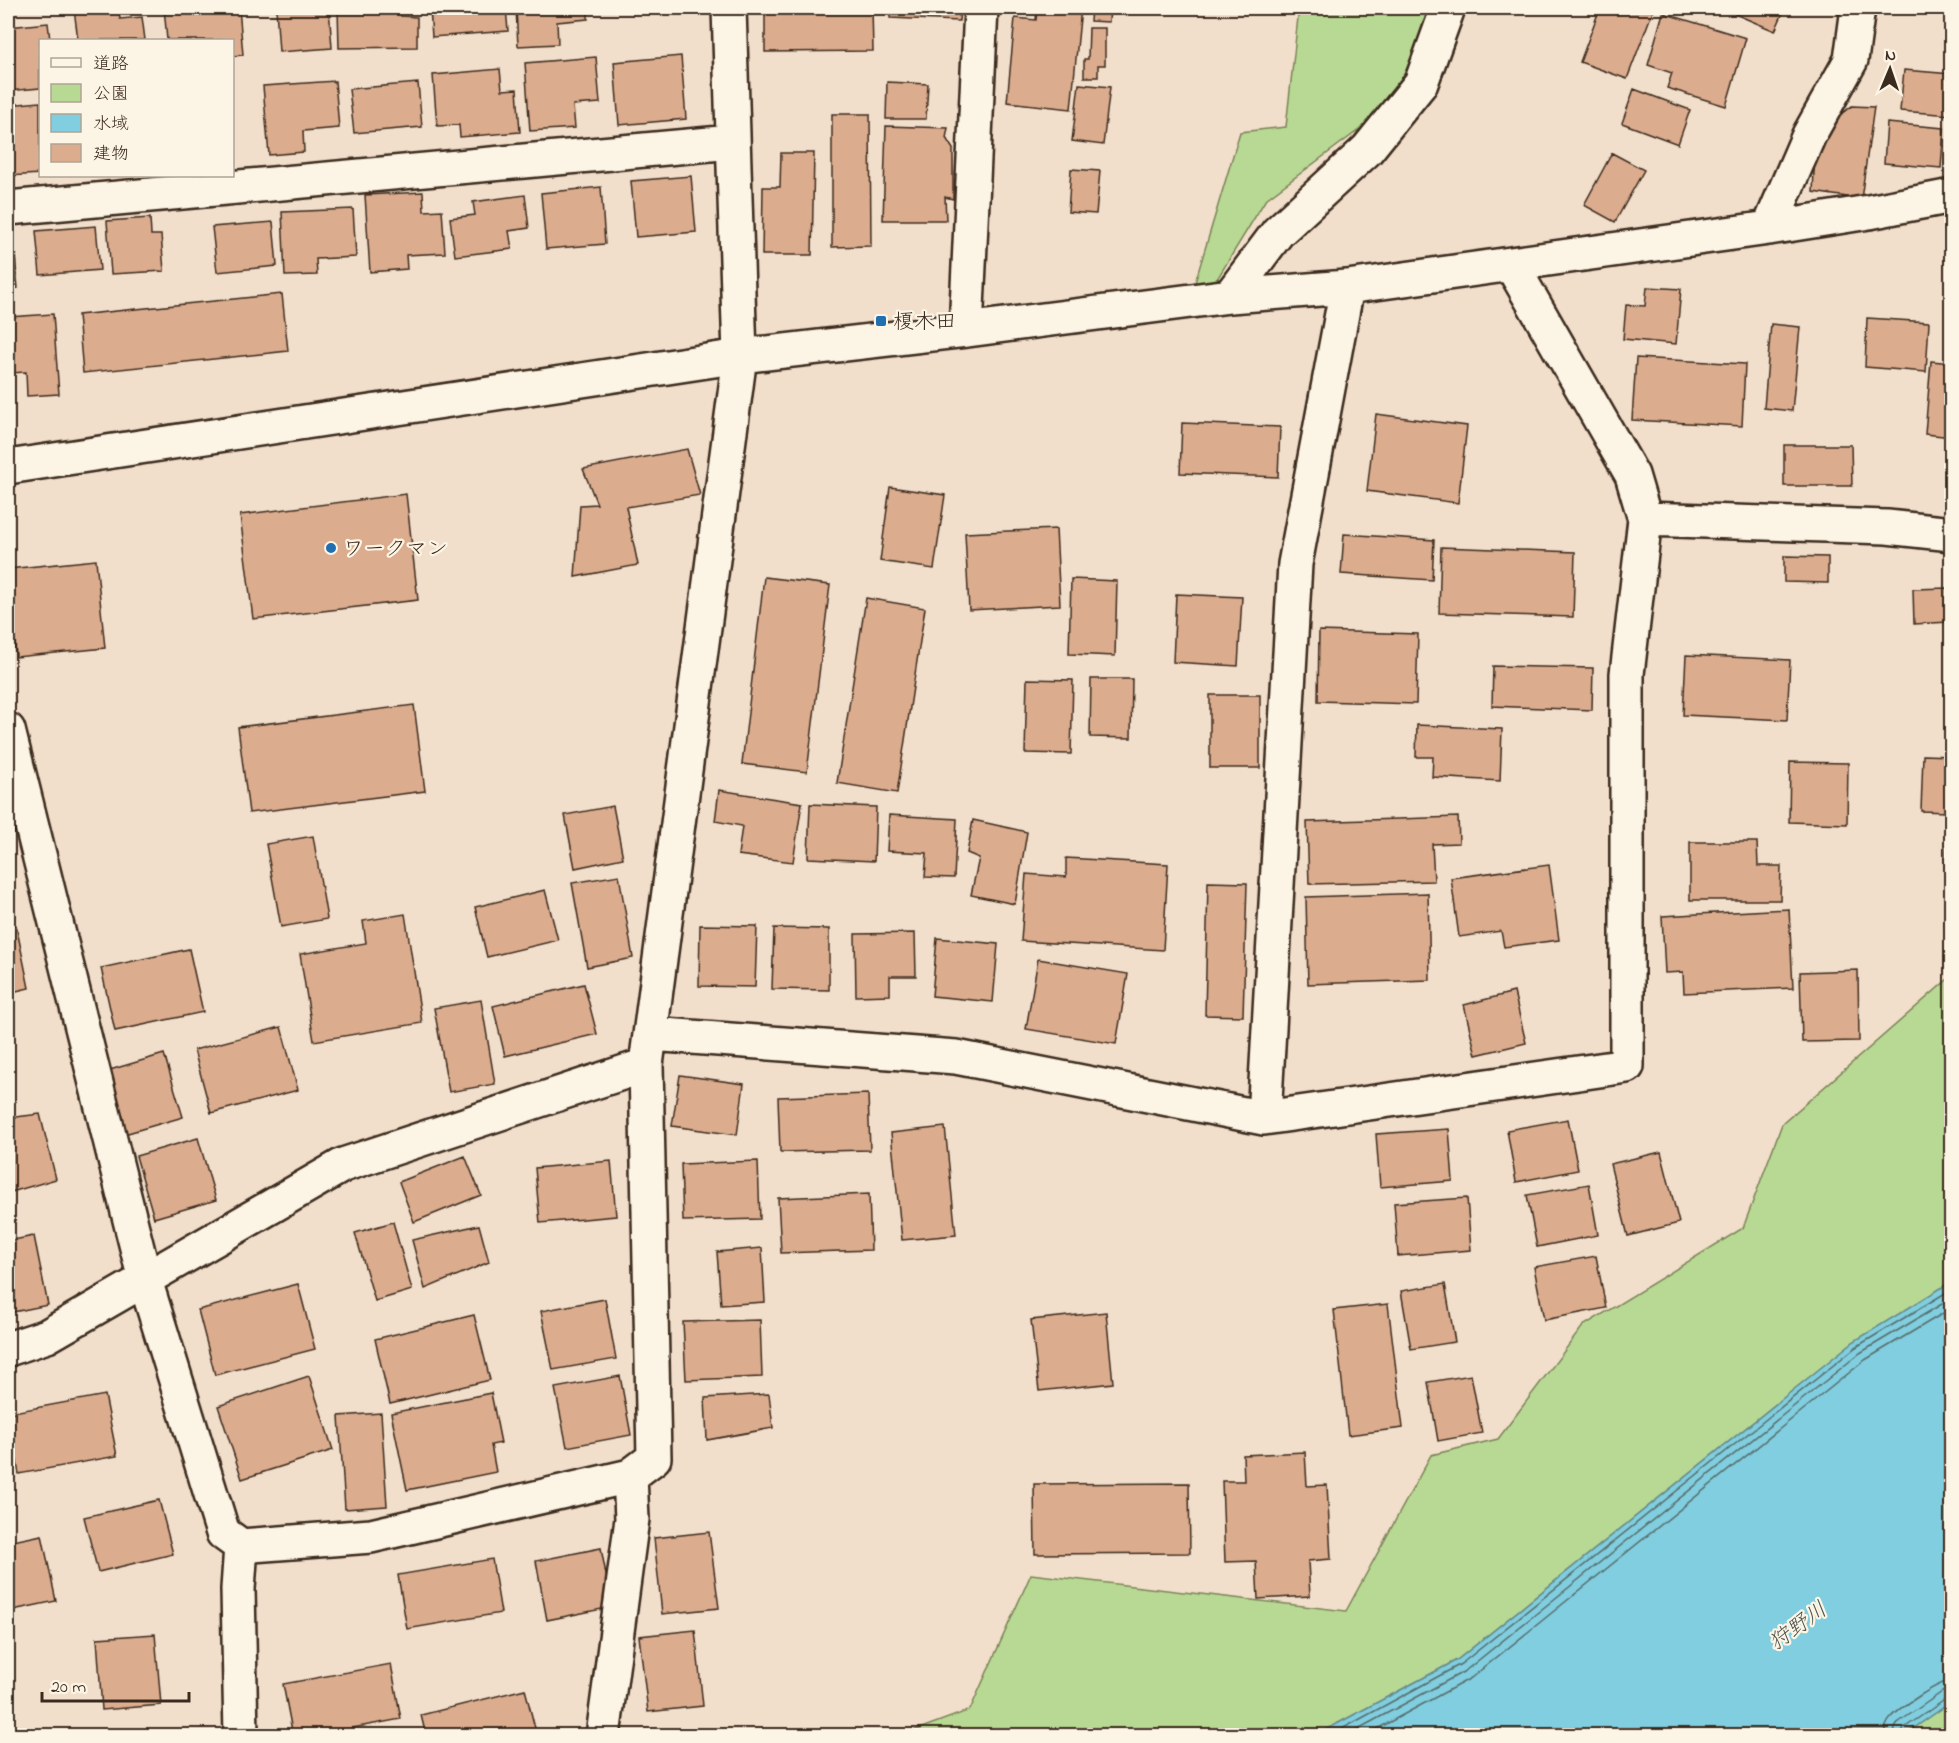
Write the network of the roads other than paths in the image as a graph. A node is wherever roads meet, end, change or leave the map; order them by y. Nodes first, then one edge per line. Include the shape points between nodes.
1 (729, 8) edge
2 (981, 8) edge
3 (1448, 8) edge
4 (1858, 8) edge
5 (732, 142) junction
6 (1952, 196) edge
7 (8, 208) edge
8 (1768, 228) junction
9 (1511, 264) junction
10 (1347, 287) junction
11 (1230, 296) junction
12 (966, 330) junction
13 (740, 357) junction
14 (8, 467) edge
15 (1645, 519) junction
16 (1952, 534) edge
17 (8, 730) edge
18 (648, 1050) junction
19 (1264, 1118) junction
20 (145, 1280) junction
21 (8, 1348) edge
22 (630, 1476) junction
23 (241, 1546) junction
24 (241, 1736) edge
25 (603, 1736) edge

1 - 5 street
2 - 12 street
3 - 11 street via 1421,83 1367,150 1278,232
4 - 8 street via 1851,60 1809,135
5 - 7 street
5 - 13 street
6 - 8 street
8 - 9 street
9 - 10 street
9 - 15 street via 1632,476
10 - 11 street
10 - 19 street via 1295,564
11 - 12 street
12 - 13 street
13 - 14 street
13 - 18 street
15 - 16 street via 1887,527
15 - 19 street via 1627,674 1627,1066
17 - 20 street
18 - 19 street via 956,1057
18 - 20 street via 343,1165
18 - 22 street via 654,1458
20 - 21 street via 47,1336
20 - 23 street via 223,1533
22 - 23 street via 371,1536
22 - 25 street via 632,1520
23 - 24 street

